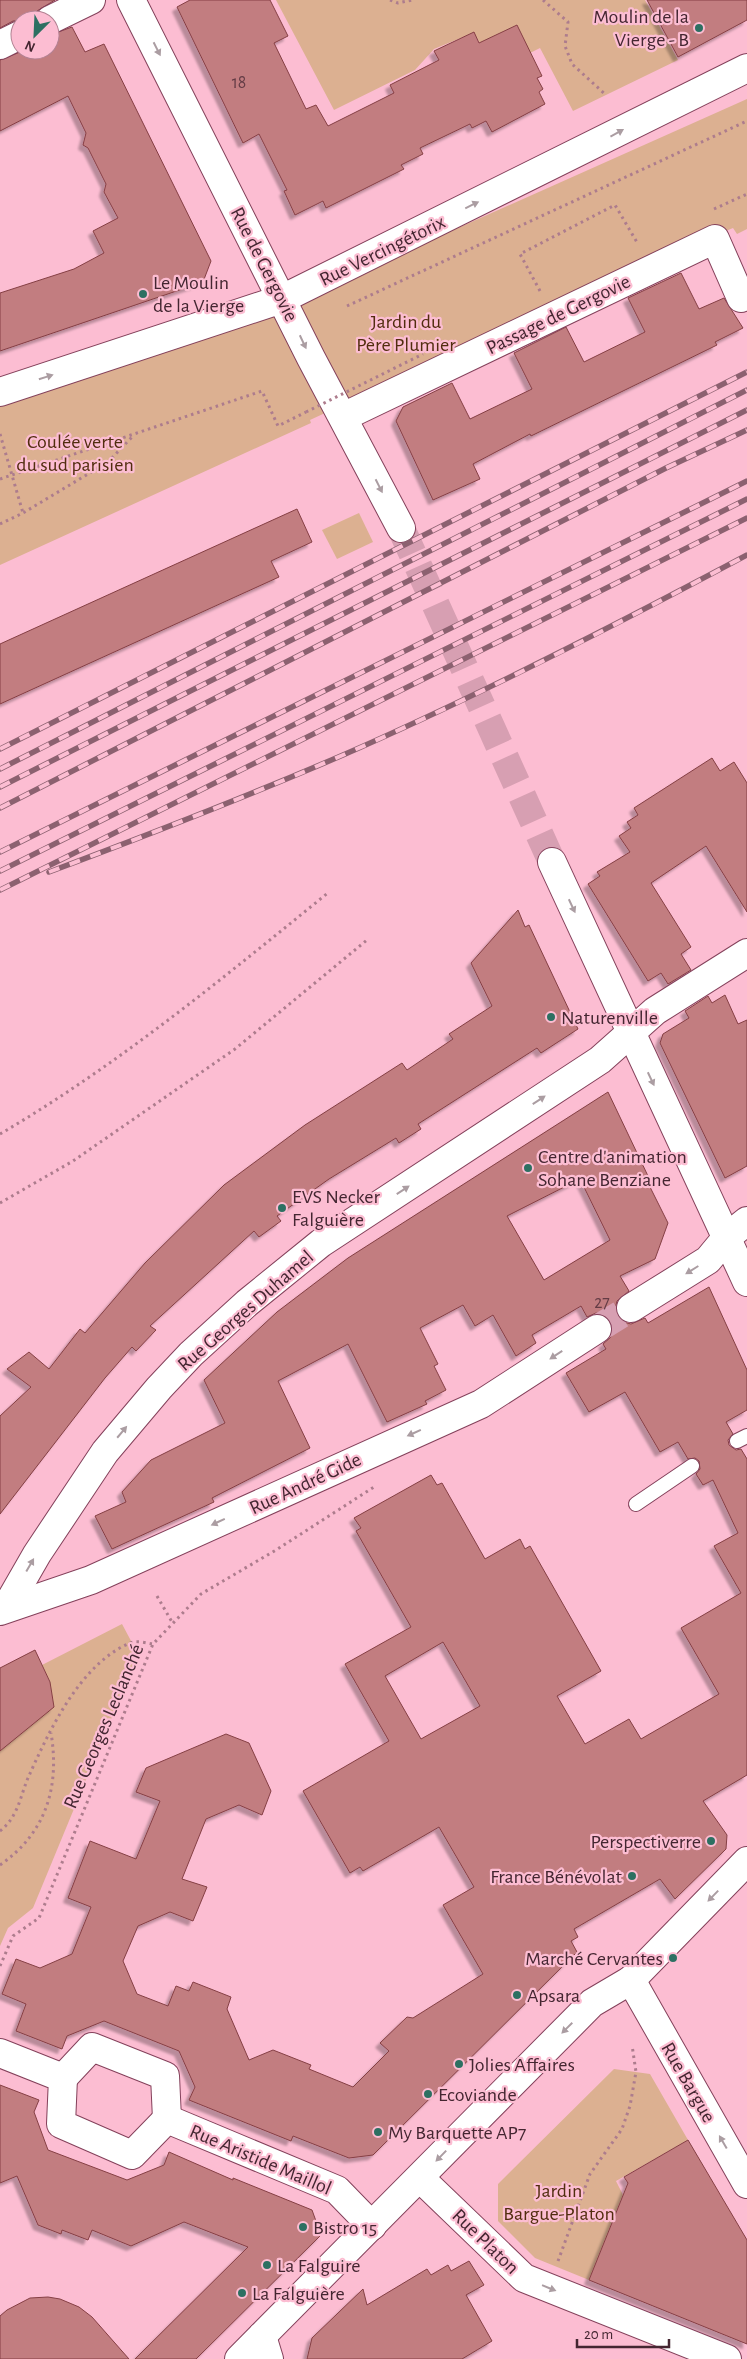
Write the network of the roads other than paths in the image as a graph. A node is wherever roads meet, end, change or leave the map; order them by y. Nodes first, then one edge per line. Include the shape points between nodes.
1 (91, 0) edge
2 (131, 0) edge
3 (60, 15) edge
4 (747, 68) edge
5 (741, 298) dead end
6 (282, 299) junction
7 (0, 392) edge
8 (343, 417) junction
9 (400, 528) tunnel mouth
10 (552, 862) tunnel mouth
11 (747, 953) edge
12 (631, 1035) junction
13 (737, 1229) edge
14 (747, 1282) edge
15 (631, 1308) tunnel mouth
16 (597, 1329) tunnel mouth
17 (692, 1466) dead end
18 (636, 1504) dead end
19 (3, 1609) edge
20 (747, 1861) edge
21 (631, 1980) junction
22 (0, 2053) edge
23 (63, 2078) junction
24 (167, 2119) junction
25 (420, 2178) junction
26 (747, 2184) edge
27 (372, 2226) junction
28 (266, 2348) edge
29 (239, 2359) edge
30 (726, 2359) edge

1 - 3 street
2 -> 6 street, Rue de Gergovie
6 -> 4 street, Rue Vercingétorix
5 - 8 street, Passage de Gergovie via 715,239
7 -> 6 street, Rue Vercingétorix
6 -> 8 street, Rue de Gergovie
8 -> 9 street, Rue de Gergovie
10 -> 12 street
11 - 12 street, Rue Georges Duhamel via 655,1011
12 -> 13 street
19 -> 12 street, Rue Georges Duhamel via 105,1452 198,1348 321,1243 600,1060
13 - 14 street
13 -> 15 street via 708,1260
16 -> 19 street, Rue André Gide via 482,1404 91,1580
17 - 18 lane
20 -> 21 street
21 -> 25 street via 592,2003
26 -> 21 street, Rue Bargue
22 - 23 street
23 - 24 street, Rue Aristide Maillol via 92,2048 165,2076
23 - 24 street, Rue Aristide Maillol via 61,2124 132,2155
24 - 27 street, Rue Aristide Maillol via 337,2190
25 - 27 street
25 -> 30 street, Rue Platon via 524,2278
27 - 28 street
28 - 29 street

